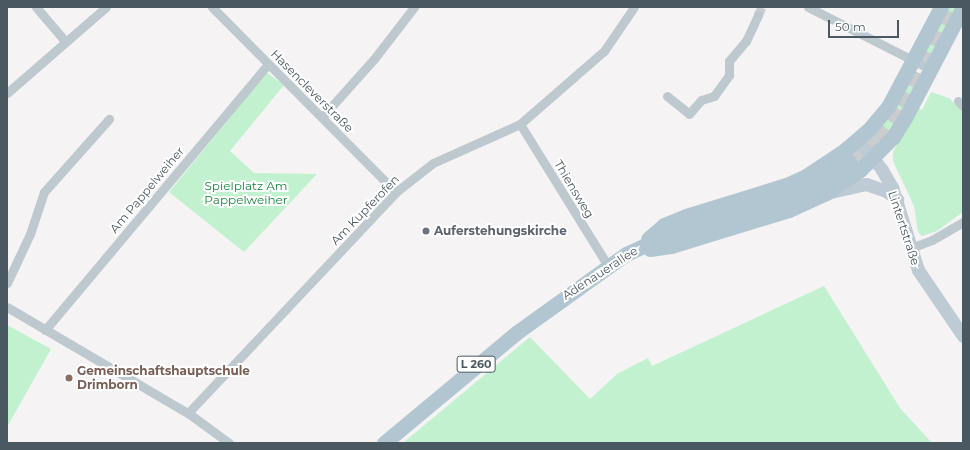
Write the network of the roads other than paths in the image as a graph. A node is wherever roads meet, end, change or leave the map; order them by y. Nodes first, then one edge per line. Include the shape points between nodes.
1 (36, 7) edge
2 (106, 7) edge
3 (212, 7) edge
4 (414, 7) edge
5 (634, 7) edge
6 (808, 7) edge
7 (941, 7) edge
8 (963, 7) edge
9 (758, 16) tunnel mouth
10 (65, 41) junction
11 (914, 61) junction
12 (268, 65) junction
13 (930, 69) junction
14 (7, 92) edge
15 (667, 96) dead end
16 (323, 116) junction
17 (109, 118) dead end
18 (520, 124) junction
19 (858, 140) junction
20 (873, 158) junction
21 (850, 162) tunnel mouth
22 (396, 192) junction
23 (826, 193) junction
24 (896, 199) junction
25 (962, 225) edge
26 (911, 248) junction
27 (635, 250) junction
28 (608, 266) junction
29 (7, 283) edge
30 (7, 307) edge
31 (45, 330) junction
32 (963, 336) edge
33 (188, 413) junction
34 (229, 443) edge
35 (384, 443) edge

1 - 10 street
2 - 10 street
3 - 12 street, Hasencleverstraße
4 - 16 street via 374,59
5 - 18 street, Am Kupferofen via 604,51
6 - 11 street
7 - 11 main road
8 - 13 main road
9 - 15 street via 746,41 729,61 729,75 714,96 701,100 689,114
10 - 14 street
11 - 13 street
11 - 19 main road via 888,108
12 - 16 street, Hasencleverstraße
12 - 31 street, Am Pappelweiher
13 - 20 main road via 893,137
16 - 22 street, Hasencleverstraße
17 - 29 street via 44,192 30,234
18 - 22 street, Am Kupferofen via 433,163
18 - 28 street, Thiensweg
19 - 20 main road, Lintertstraße
19 - 27 main road via 826,164 786,185 664,225
20 - 23 main road
20 - 24 main road, Lintertstraße via 886,177
21 - 27 main road, Adenauerallee / L 260 via 797,193 667,235
22 - 33 street, Am Kupferofen
23 - 24 main road via 866,184 882,189
23 - 27 main road via 789,210 671,246
24 - 26 main road, Lintertstraße
25 - 26 street
26 - 32 main road, Lintertstraße via 924,281
27 - 28 main road, Adenauerallee / L 260
28 - 35 main road, Adenauerallee / L 260 via 477,363
30 - 31 street
31 - 33 street
33 - 34 street

